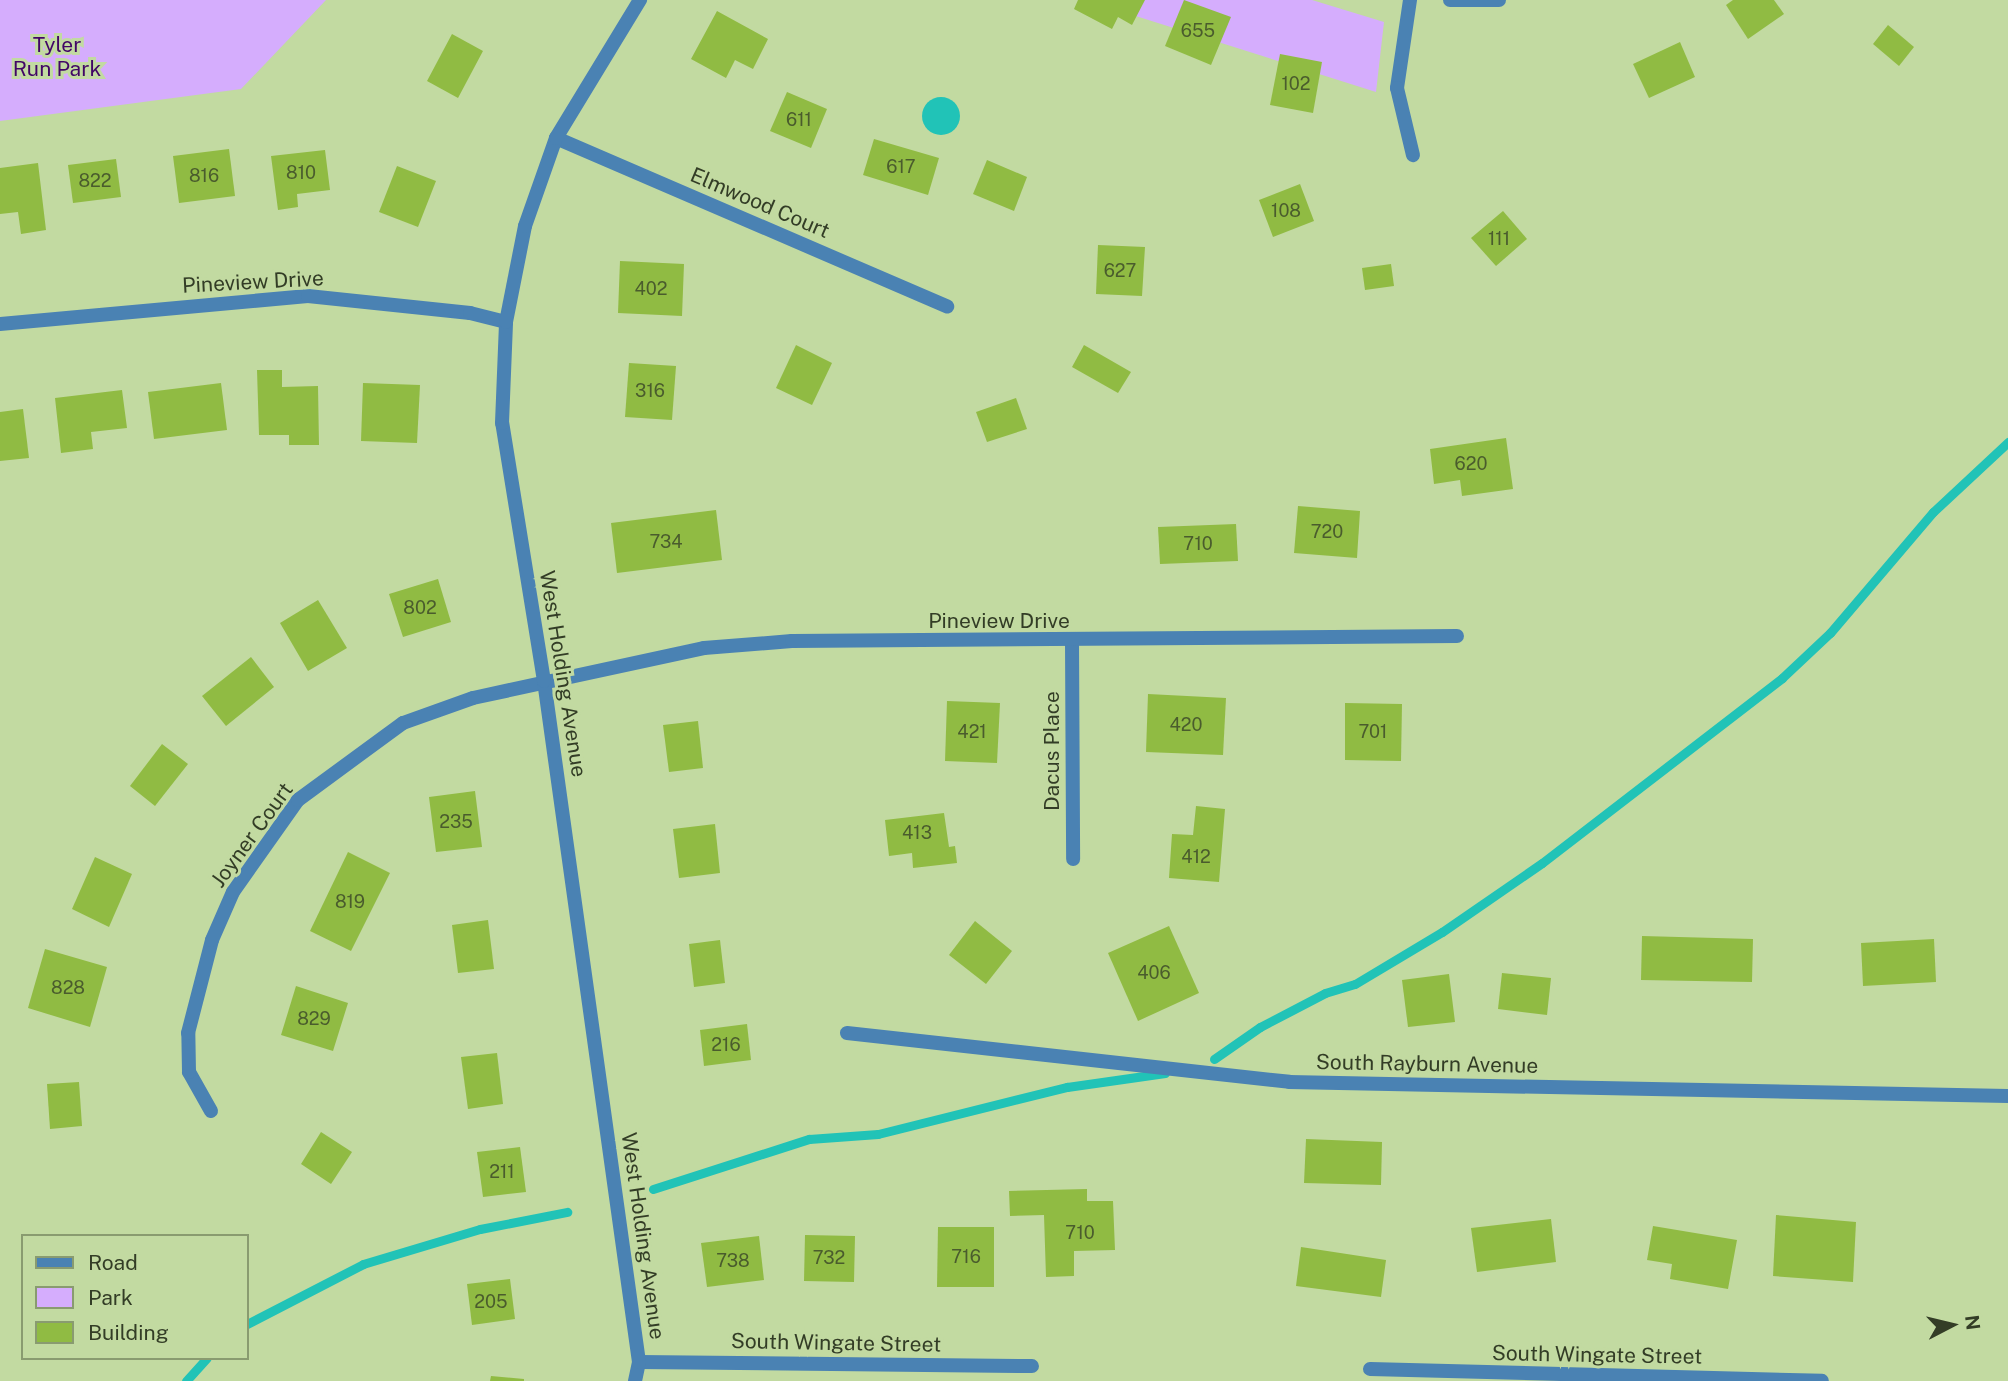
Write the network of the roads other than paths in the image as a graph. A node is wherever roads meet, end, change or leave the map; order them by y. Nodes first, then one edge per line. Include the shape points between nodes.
1 (640, 0) edge
2 (1410, 0) edge
3 (1450, 0) edge
4 (1499, 0) edge
5 (556, 138) junction
6 (1413, 155) dead end
7 (947, 306) dead end
8 (506, 322) junction
9 (0, 324) edge
10 (1457, 636) dead end
11 (1072, 642) junction
12 (544, 681) junction
13 (1073, 859) dead end
14 (847, 1033) dead end
15 (2008, 1096) edge
16 (211, 1111) dead end
17 (639, 1362) junction
18 (1032, 1366) dead end
19 (1370, 1369) dead end
20 (1467, 1377) edge
21 (635, 1381) edge
22 (1821, 1381) edge

1 - 5 street, West Holding Avenue
2 - 6 street via 1397,88
3 - 4 street
5 - 7 street, Elmwood Court
5 - 8 street, West Holding Avenue via 525,226
8 - 9 street, Pineview Drive via 470,313 308,296
8 - 12 street, West Holding Avenue via 502,424
10 - 11 street, Pineview Drive
11 - 12 street, Pineview Drive via 792,641 704,648
11 - 13 street, Dacus Place
12 - 16 street, Joyner Court via 473,698 403,723 298,800 233,892 194,998 189,1072
12 - 17 street, West Holding Avenue
14 - 15 street, South Rayburn Avenue via 1289,1082
17 - 18 street, South Wingate Street
17 - 21 street, West Holding Avenue
19 - 20 street, South Wingate Street
20 - 22 street, South Wingate Street

